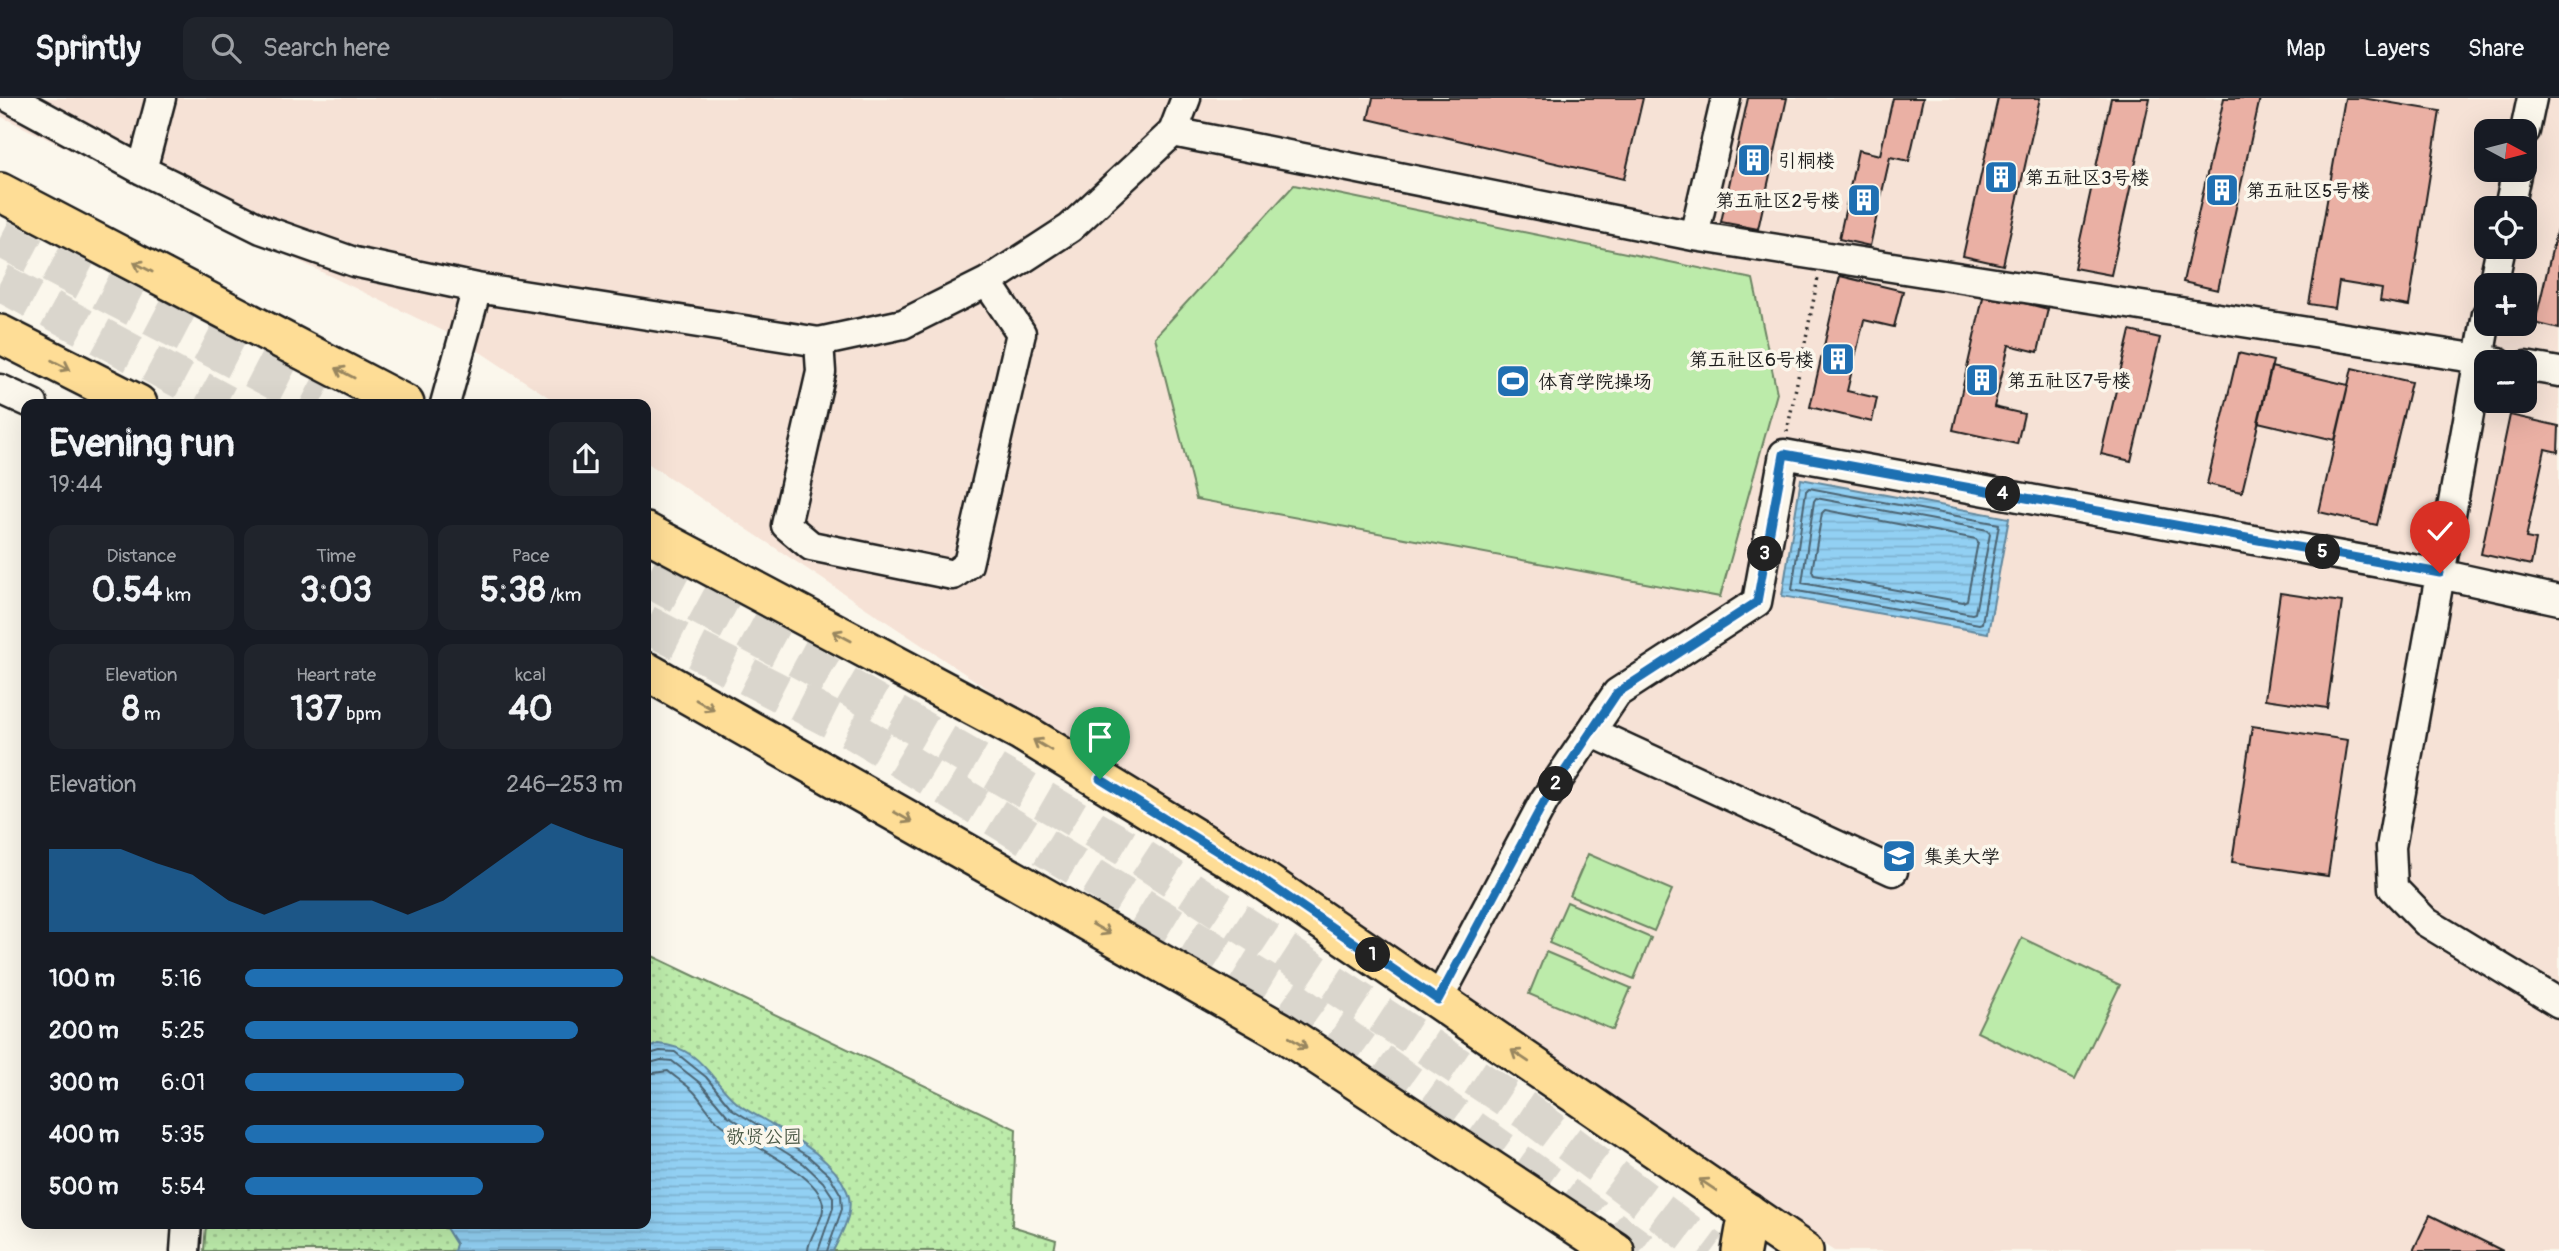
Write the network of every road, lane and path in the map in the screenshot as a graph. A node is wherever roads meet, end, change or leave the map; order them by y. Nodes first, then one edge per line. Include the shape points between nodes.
1 (10, 98) edge
2 (160, 98) edge
3 (1186, 98) edge
4 (1726, 98) edge
5 (2532, 98) edge
6 (2528, 119) edge
7 (1173, 132) junction
8 (142, 170) junction
9 (0, 192) edge
10 (1694, 236) junction
11 (1823, 255) junction
12 (987, 282) junction
13 (477, 288) junction
14 (0, 334) edge
15 (819, 342) junction
16 (2474, 359) edge
17 (2537, 368) edge
18 (2559, 372) edge
19 (0, 389) edge
20 (22, 399) edge
21 (128, 399) edge
22 (395, 399) edge
23 (446, 399) edge
24 (2476, 413) edge
25 (1788, 427) dead end
26 (651, 535) edge
27 (2440, 573) junction
28 (2559, 600) edge
29 (651, 674) edge
30 (1591, 732) junction
31 (1893, 871) dead end
32 (1438, 1000) junction
33 (2559, 1003) edge
34 (187, 1229) edge
35 (1763, 1231) edge
36 (185, 1251) edge
37 (1615, 1251) edge
38 (1741, 1251) edge
39 (1804, 1251) edge

1 - 8 street
2 - 8 street
3 - 7 street
4 - 10 street
5 - 6 street
7 - 10 street
7 - 12 street via 1070,228
8 - 13 street via 261,229 354,262
22 -> 9 main road
10 - 11 street
11 - 16 street
11 - 25 path
12 - 15 street via 903,324
12 - 15 street via 1021,333 968,564 953,575 811,546 786,525 821,372
13 - 15 street
13 - 23 street
14 -> 21 main road
17 - 18 street
19 - 20 street
24 - 27 street
32 -> 26 main road via 1254,874 1022,732
27 - 28 street
27 - 30 street via 1784,454 1757,602 1617,693
27 - 33 street via 2391,846 2393,888 2426,922
29 -> 37 main road via 1279,1030
30 - 31 street
30 - 32 street via 1544,802
35 -> 32 main road
34 - 36 street
35 - 38 main road
35 - 39 main road

